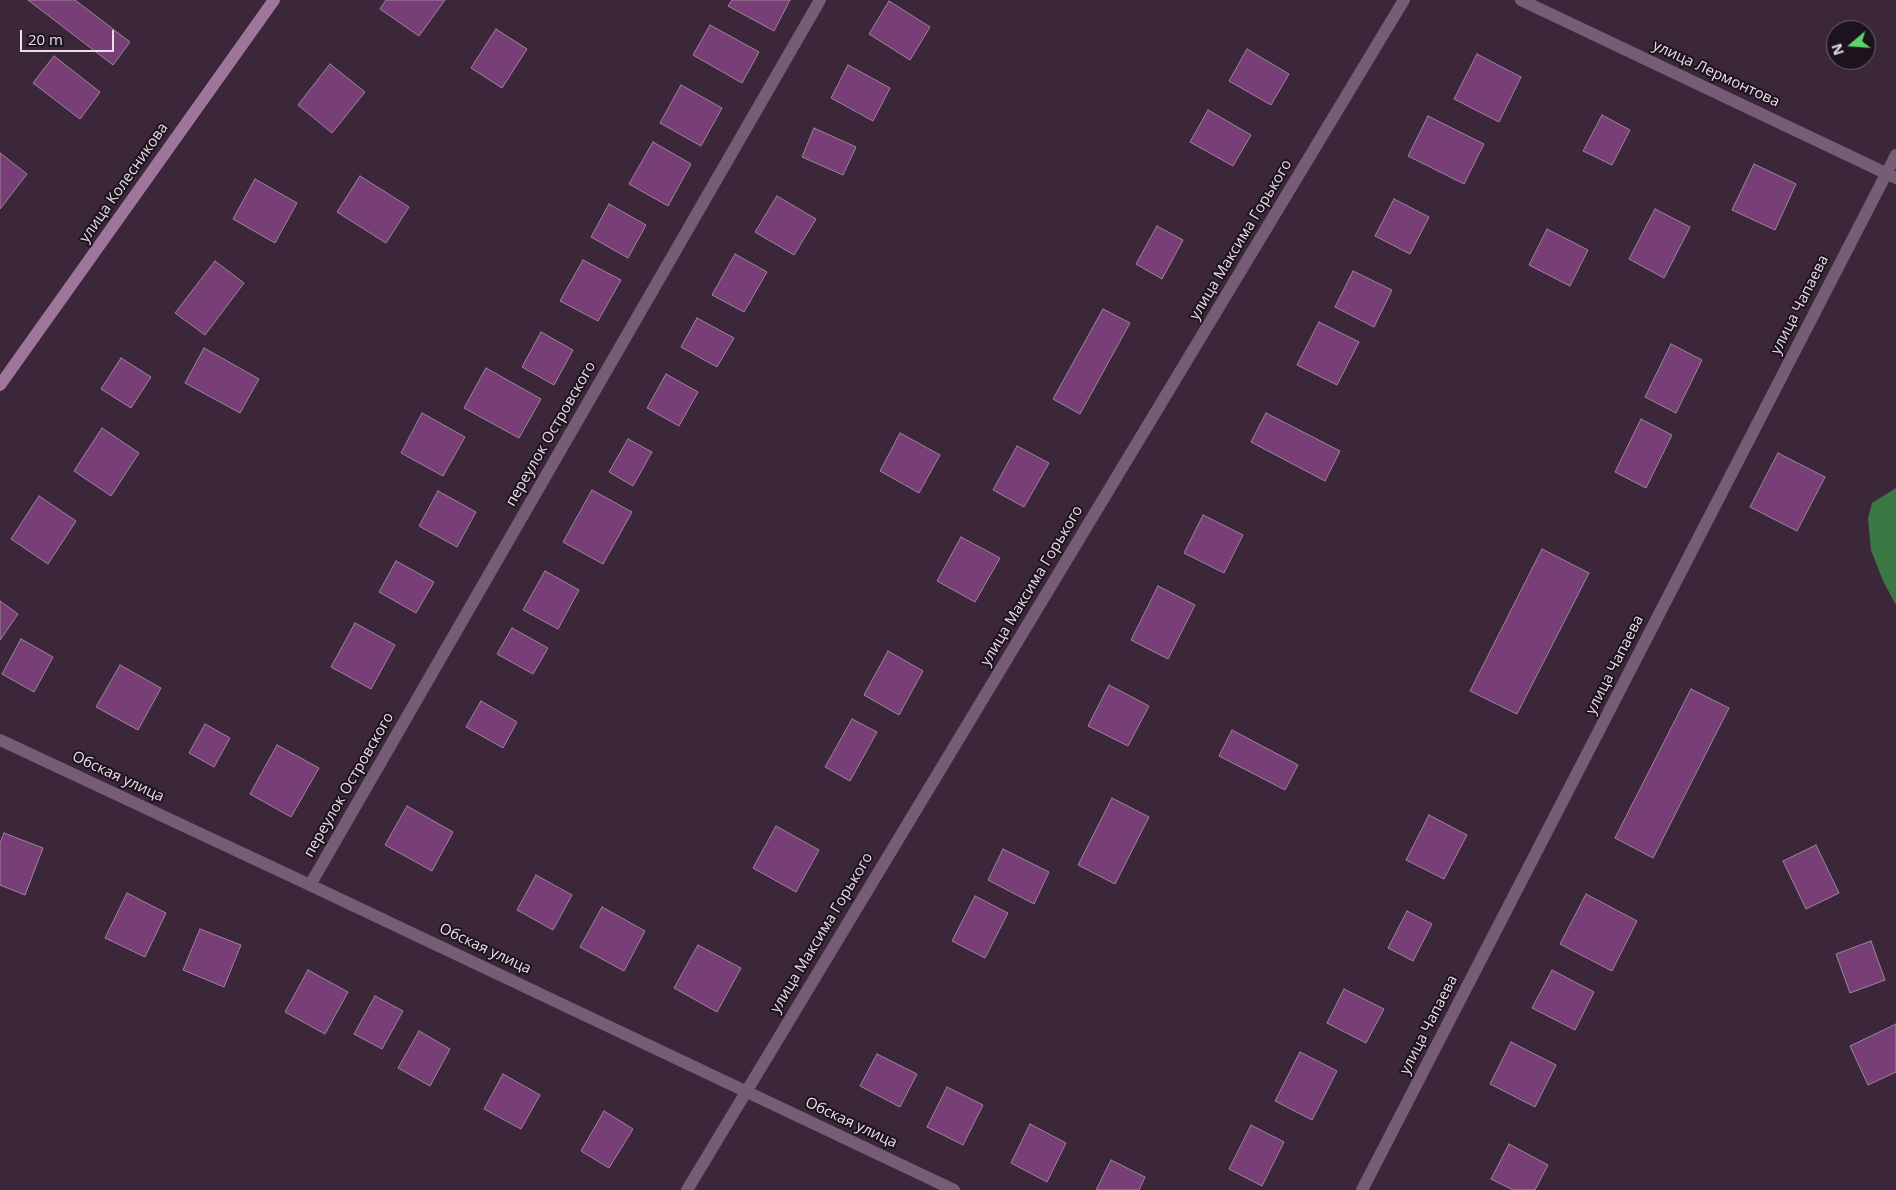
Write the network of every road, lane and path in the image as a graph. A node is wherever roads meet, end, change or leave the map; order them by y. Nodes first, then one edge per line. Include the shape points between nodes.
1 (274, 0) edge
2 (820, 0) edge
3 (1404, 0) edge
4 (1522, 0) edge
5 (1896, 155) edge
6 (1891, 176) edge
7 (0, 385) edge
8 (0, 740) edge
9 (310, 884) junction
10 (746, 1091) junction
11 (687, 1190) edge
12 (954, 1190) edge
13 (1362, 1190) edge

1 - 7 street, улица Колесникова
2 - 9 street, переулок Островского
3 - 10 street, улица Максима Горького
4 - 6 street, улица Лермонтова
5 - 6 street, улица Чапаева
6 - 13 street, улица Чапаева
8 - 9 street, Обская улица
9 - 10 street, Обская улица
10 - 11 street, улица Максима Горького
10 - 12 street, Обская улица

